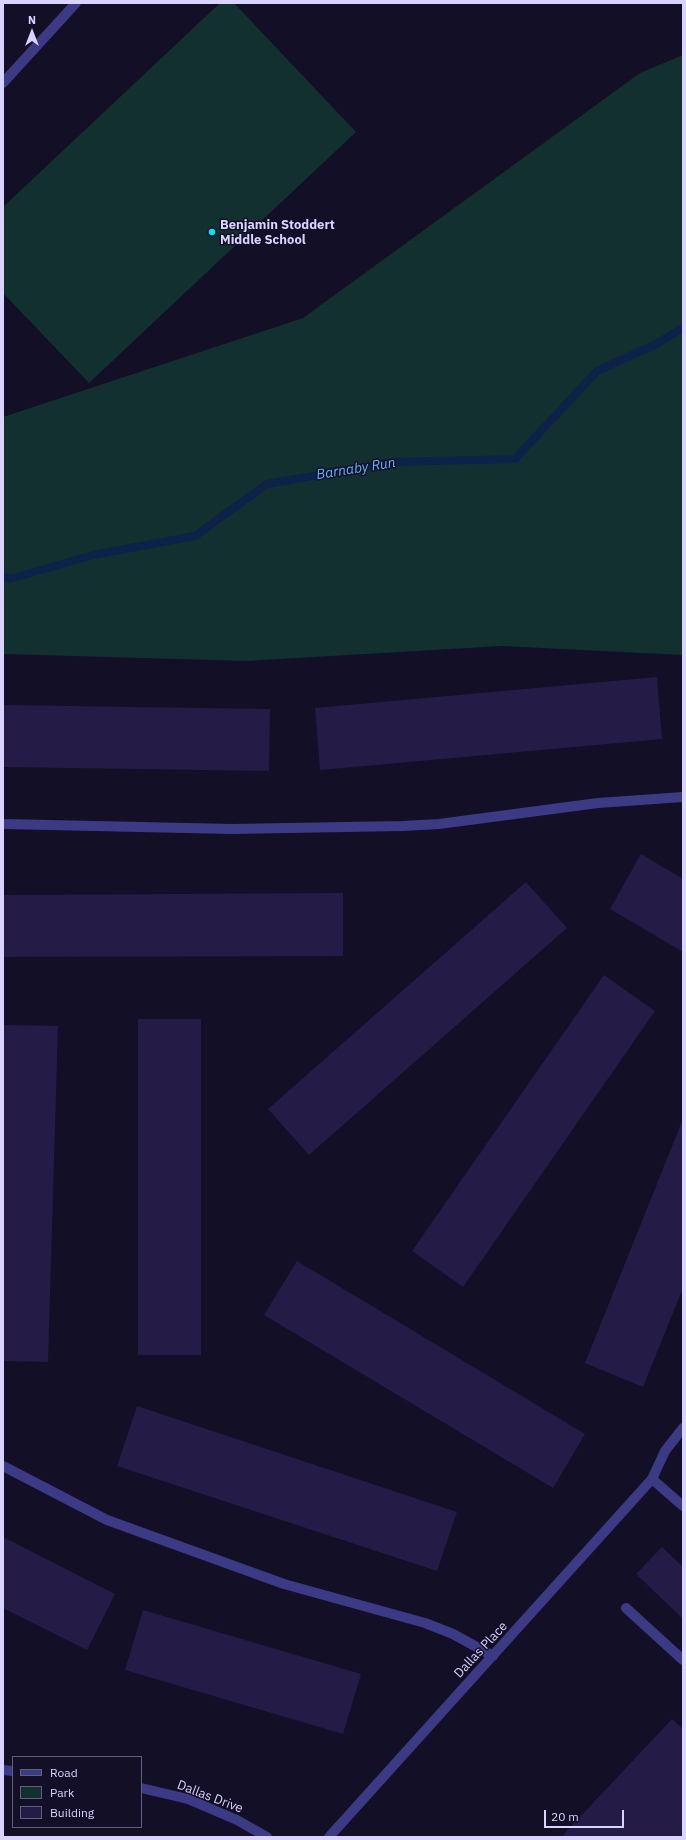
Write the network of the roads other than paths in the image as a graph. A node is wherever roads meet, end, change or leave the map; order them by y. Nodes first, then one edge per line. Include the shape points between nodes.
1 (76, 3) edge
2 (3, 83) edge
3 (683, 797) edge
4 (3, 824) edge
5 (683, 1428) edge
6 (3, 1466) edge
7 (652, 1479) junction
8 (683, 1506) edge
9 (626, 1608) dead end
10 (494, 1656) junction
11 (683, 1660) edge
12 (142, 1788) edge
13 (267, 1837) edge
14 (329, 1837) edge

1 - 2 street
3 - 4 street via 598,803 438,824 402,826 232,829
5 - 7 street, Dallas Place via 665,1451
6 - 10 street via 106,1520 284,1584 425,1623 453,1634
7 - 8 street
7 - 10 street, Dallas Place
9 - 11 street
10 - 14 street, Dallas Place via 420,1734
12 - 13 street, Dallas Drive via 188,1799 237,1820

